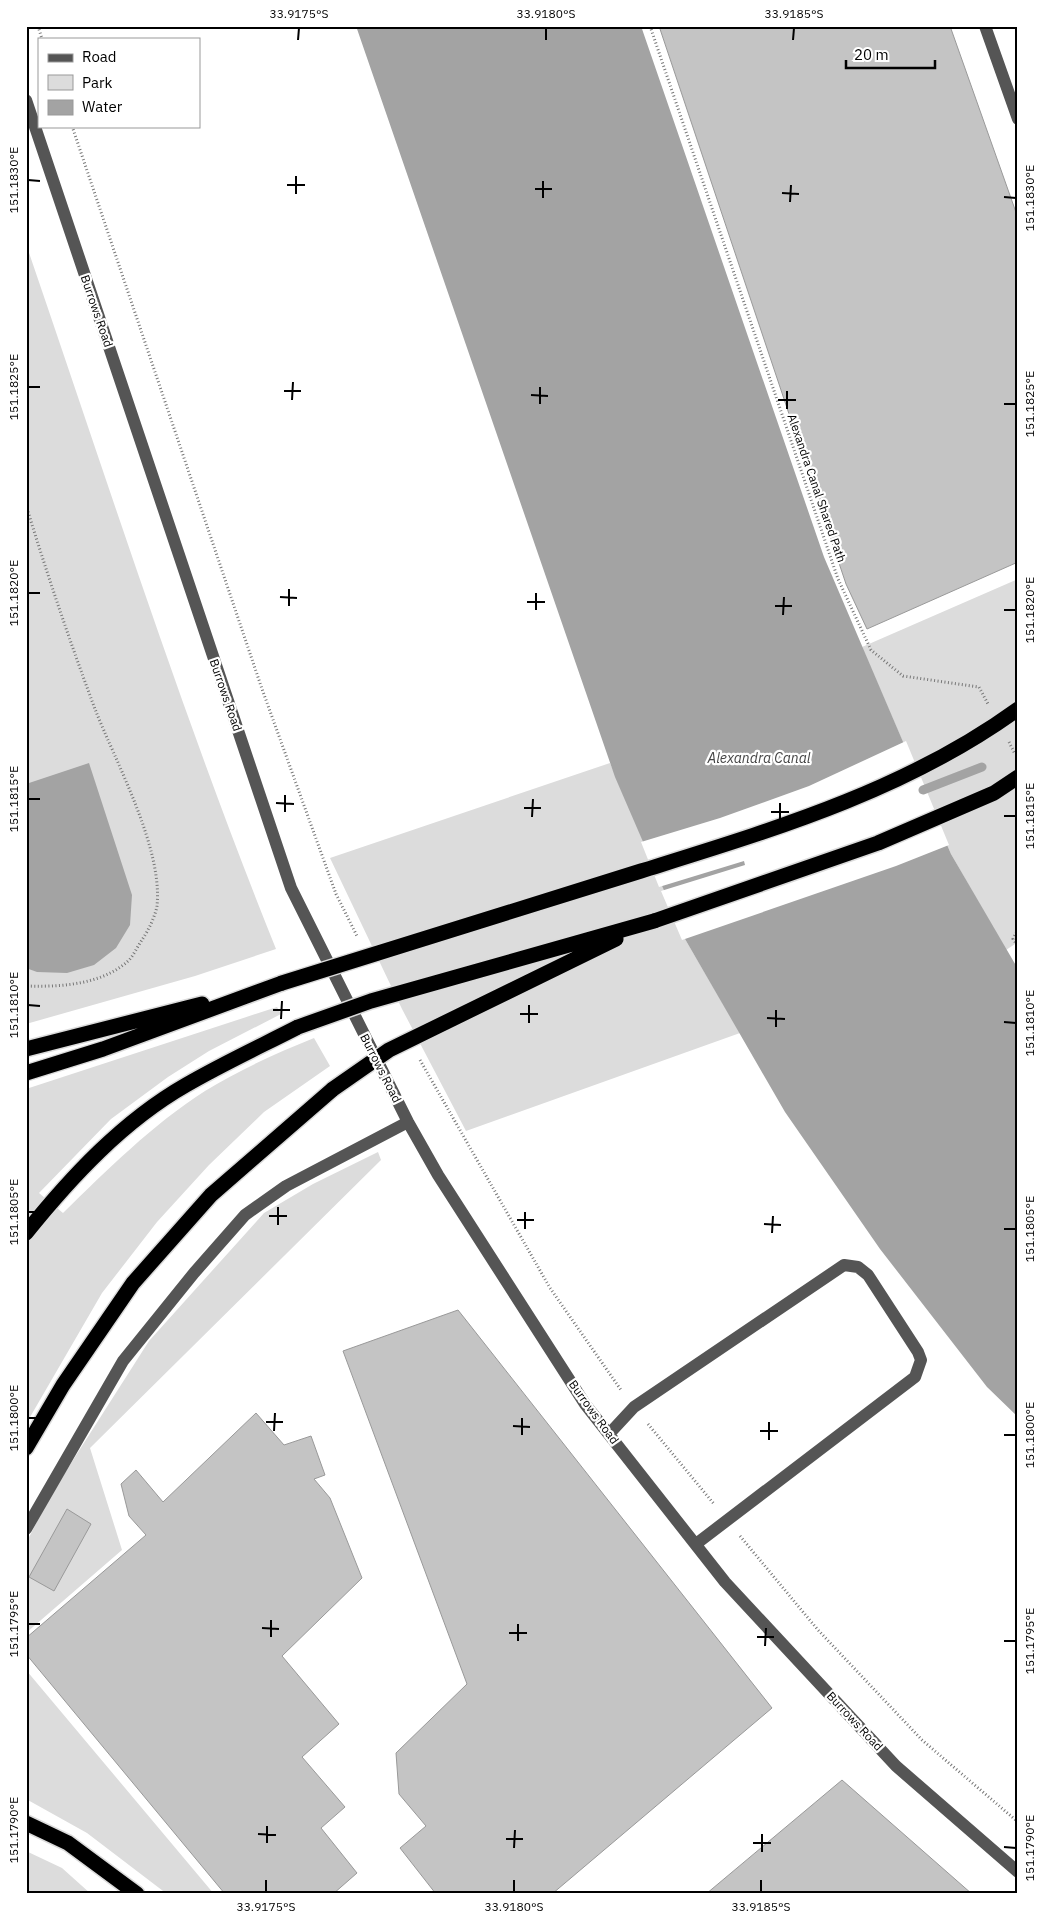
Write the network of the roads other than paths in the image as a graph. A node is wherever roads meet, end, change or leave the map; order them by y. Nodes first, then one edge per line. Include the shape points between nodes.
1 (985, 26) edge
2 (26, 100) edge
3 (1018, 119) edge
4 (1018, 709) edge
5 (1018, 777) edge
6 (654, 921) junction
7 (282, 983) junction
8 (26, 1049) edge
9 (26, 1074) edge
10 (408, 1122) junction
11 (26, 1233) edge
12 (609, 1434) junction
13 (26, 1448) edge
14 (26, 1529) edge
15 (696, 1544) junction
16 (26, 1823) edge
17 (1018, 1872) edge
18 (137, 1894) edge

1 - 3 street
2 - 10 street, Burrows Road via 291,888
4 - 7 highway, bridge via 910,774 849,801 759,834
5 - 6 highway via 994,793 878,843
6 - 11 highway, bridge via 371,1001 298,1027 184,1086 123,1130 54,1198
6 - 13 highway, bridge via 389,1050 333,1090 210,1195 133,1283 63,1386
7 - 8 highway
7 - 9 highway
10 - 12 street, Burrows Road via 438,1176 585,1404
10 - 14 street via 286,1186 245,1215 123,1361
12 - 15 street, Burrows Road
12 - 15 street via 634,1407 844,1265 858,1266 868,1275 918,1352 921,1360 915,1377
15 - 17 street, Burrows Road via 725,1582 896,1766
16 - 18 highway via 68,1843

